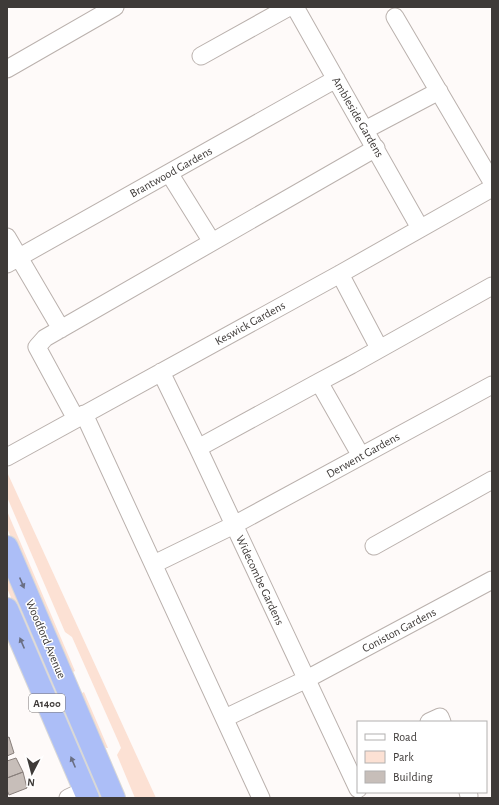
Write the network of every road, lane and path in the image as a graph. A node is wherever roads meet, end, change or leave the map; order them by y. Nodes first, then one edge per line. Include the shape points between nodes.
1 (115, 7) edge
2 (289, 7) edge
3 (295, 7) edge
4 (395, 17) dead end
5 (200, 56) dead end
6 (7, 69) edge
7 (336, 79) junction
8 (439, 91) junction
9 (365, 130) junction
10 (376, 148) junction
11 (169, 173) junction
12 (492, 182) edge
13 (492, 188) edge
14 (420, 228) junction
15 (7, 237) edge
16 (212, 242) junction
17 (13, 261) edge
18 (340, 274) junction
19 (492, 286) edge
20 (61, 329) junction
21 (379, 348) junction
22 (161, 372) junction
23 (319, 382) junction
24 (492, 385) edge
25 (80, 417) junction
26 (198, 448) junction
27 (361, 456) junction
28 (7, 457) edge
29 (492, 480) edge
30 (234, 525) junction
31 (374, 546) dead end
32 (7, 547) edge
33 (154, 564) junction
34 (492, 580) edge
35 (7, 609) edge
36 (307, 679) junction
37 (225, 718) junction
38 (431, 721) edge
39 (442, 721) edge
40 (351, 756) edge
41 (357, 784) edge
42 (80, 795) edge
43 (114, 798) edge
44 (261, 798) edge

1 - 6 street
2 - 5 street
3 - 7 street, Ambleside Gardens
4 - 8 street
7 - 9 street, Ambleside Gardens
7 - 11 street, Brantwood Gardens
8 - 9 street
8 - 12 street
9 - 10 street, Ambleside Gardens
10 - 14 street, Ambleside Gardens
10 - 16 street
11 - 16 street
11 - 17 street, Brantwood Gardens
13 - 14 street, Keswick Gardens
14 - 18 street, Keswick Gardens
15 - 17 street
16 - 20 street
17 - 20 street
18 - 21 street
18 - 22 street, Keswick Gardens
19 - 21 street
20 - 25 street via 45,338 37,347
21 - 23 street
22 - 25 street, Keswick Gardens
22 - 26 street, Widecombe Gardens
23 - 26 street
23 - 27 street
24 - 27 street, Derwent Gardens
25 - 28 street, Keswick Gardens
25 - 33 street
26 - 30 street, Widecombe Gardens
27 - 30 street, Derwent Gardens
29 - 31 street
30 - 33 street, Derwent Gardens
30 - 36 street, Widecombe Gardens
32 -> 43 highway, Woodford Avenue / A1400
33 - 37 street
34 - 36 street, Coniston Gardens
42 -> 35 highway, Woodford Avenue / A1400
36 - 37 street, Coniston Gardens
36 - 40 street, Widecombe Gardens
37 - 44 street
38 - 39 street via 440,717
40 - 41 street, Widecombe Gardens

